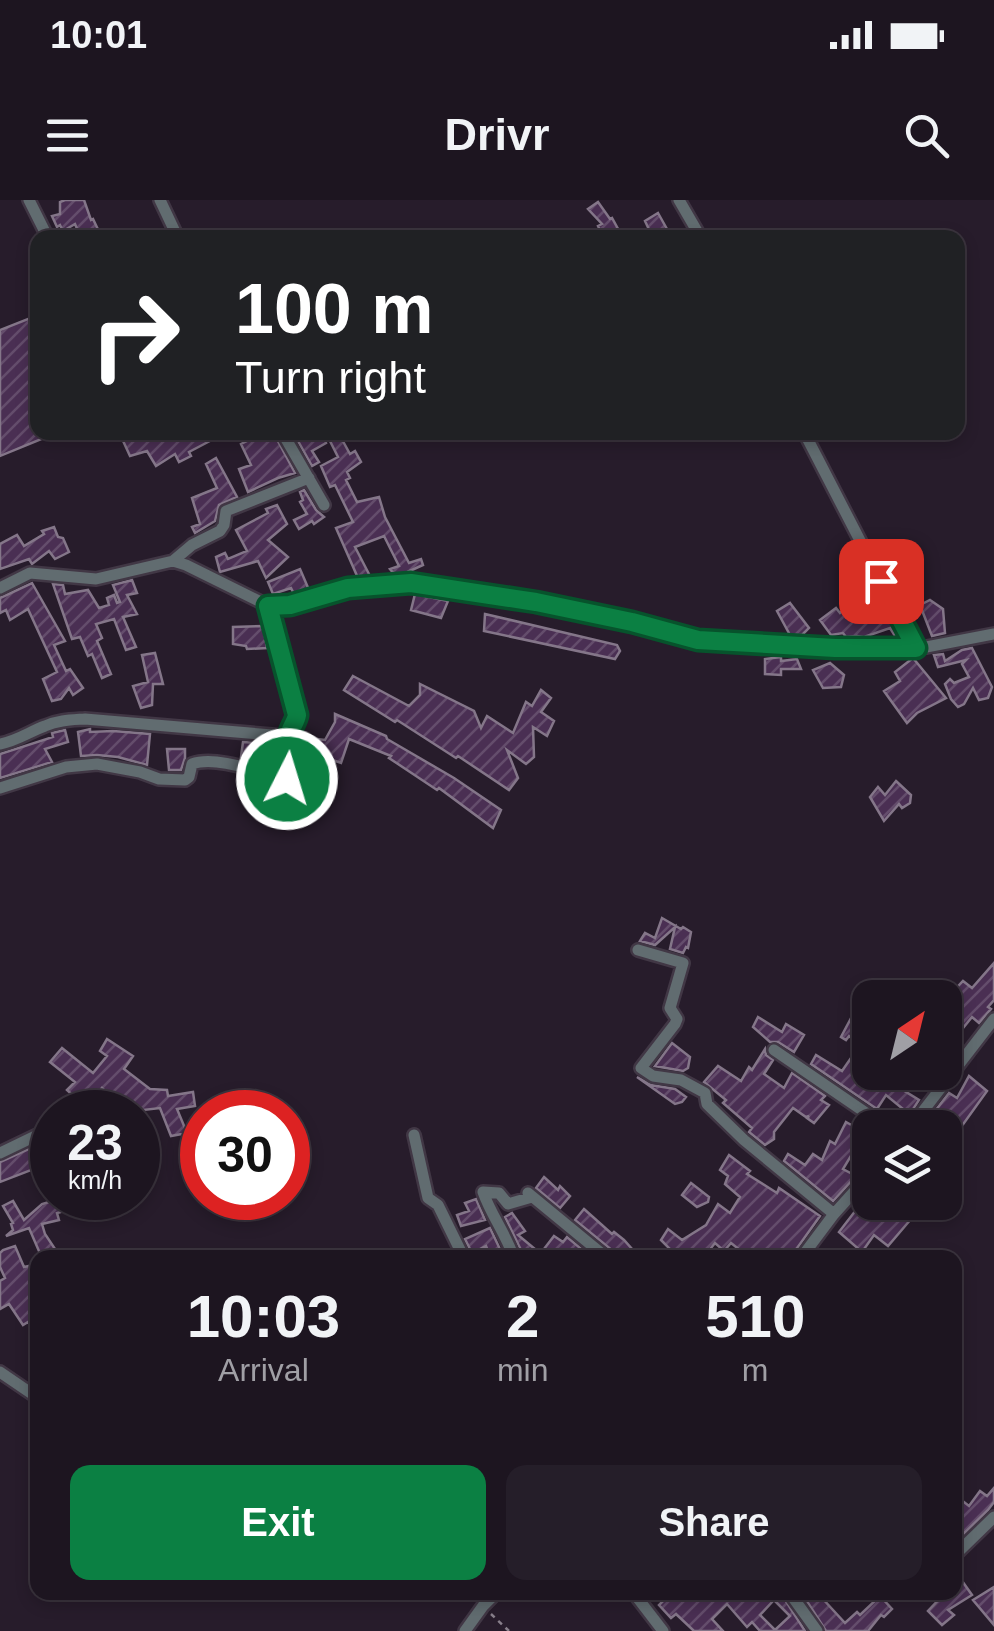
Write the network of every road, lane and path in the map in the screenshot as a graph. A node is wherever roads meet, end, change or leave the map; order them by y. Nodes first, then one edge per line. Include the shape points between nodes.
1 (29, 200) edge
2 (160, 200) edge
3 (679, 200) edge
4 (44, 230) edge
5 (174, 230) edge
6 (696, 230) edge
7 (287, 440) edge
8 (808, 440) edge
9 (309, 478) junction
10 (324, 505) dead end
11 (173, 561) junction
12 (0, 588) edge
13 (268, 606) junction
14 (994, 634) edge
15 (916, 648) junction
16 (290, 732) junction
17 (0, 744) edge
18 (0, 788) edge
19 (638, 950) dead end
20 (994, 1018) edge
21 (774, 1050) dead end
22 (862, 1110) edge
23 (924, 1110) edge
24 (414, 1135) dead end
25 (30, 1139) edge
26 (0, 1153) edge
27 (852, 1194) edge
28 (834, 1214) junction
29 (460, 1250) edge
30 (511, 1250) edge
31 (597, 1250) edge
32 (807, 1250) edge
33 (0, 1372) edge
34 (30, 1393) edge
35 (994, 1517) edge
36 (962, 1548) edge
37 (489, 1600) edge
38 (639, 1600) edge
39 (794, 1600) edge
40 (483, 1606) junction
41 (465, 1631) edge
42 (509, 1631) edge
43 (663, 1631) edge
44 (817, 1631) edge

1 - 4 street
2 - 5 street
3 - 6 street
7 - 9 street
8 - 15 street
9 - 10 street
9 - 11 street via 226,511 223,528
11 - 12 street via 96,579 30,573
11 - 13 street
13 - 15 street via 348,588 411,583 536,602 698,640
13 - 16 street via 297,715
14 - 15 street
16 - 17 street via 86,719 64,720
16 - 18 street via 293,766 287,779 200,762 192,764 186,780 97,764
19 - 28 street via 683,963 670,1008 676,1024 641,1068 706,1093 706,1104 744,1140
20 - 23 street
21 - 22 street
24 - 29 street via 428,1198
25 - 26 street
27 - 28 street
28 - 32 street
30 - 31 street via 483,1192 499,1193 508,1204 530,1195
33 - 34 street
35 - 36 street
37 - 40 street
38 - 43 street
39 - 44 street
40 - 41 street
40 - 42 path

